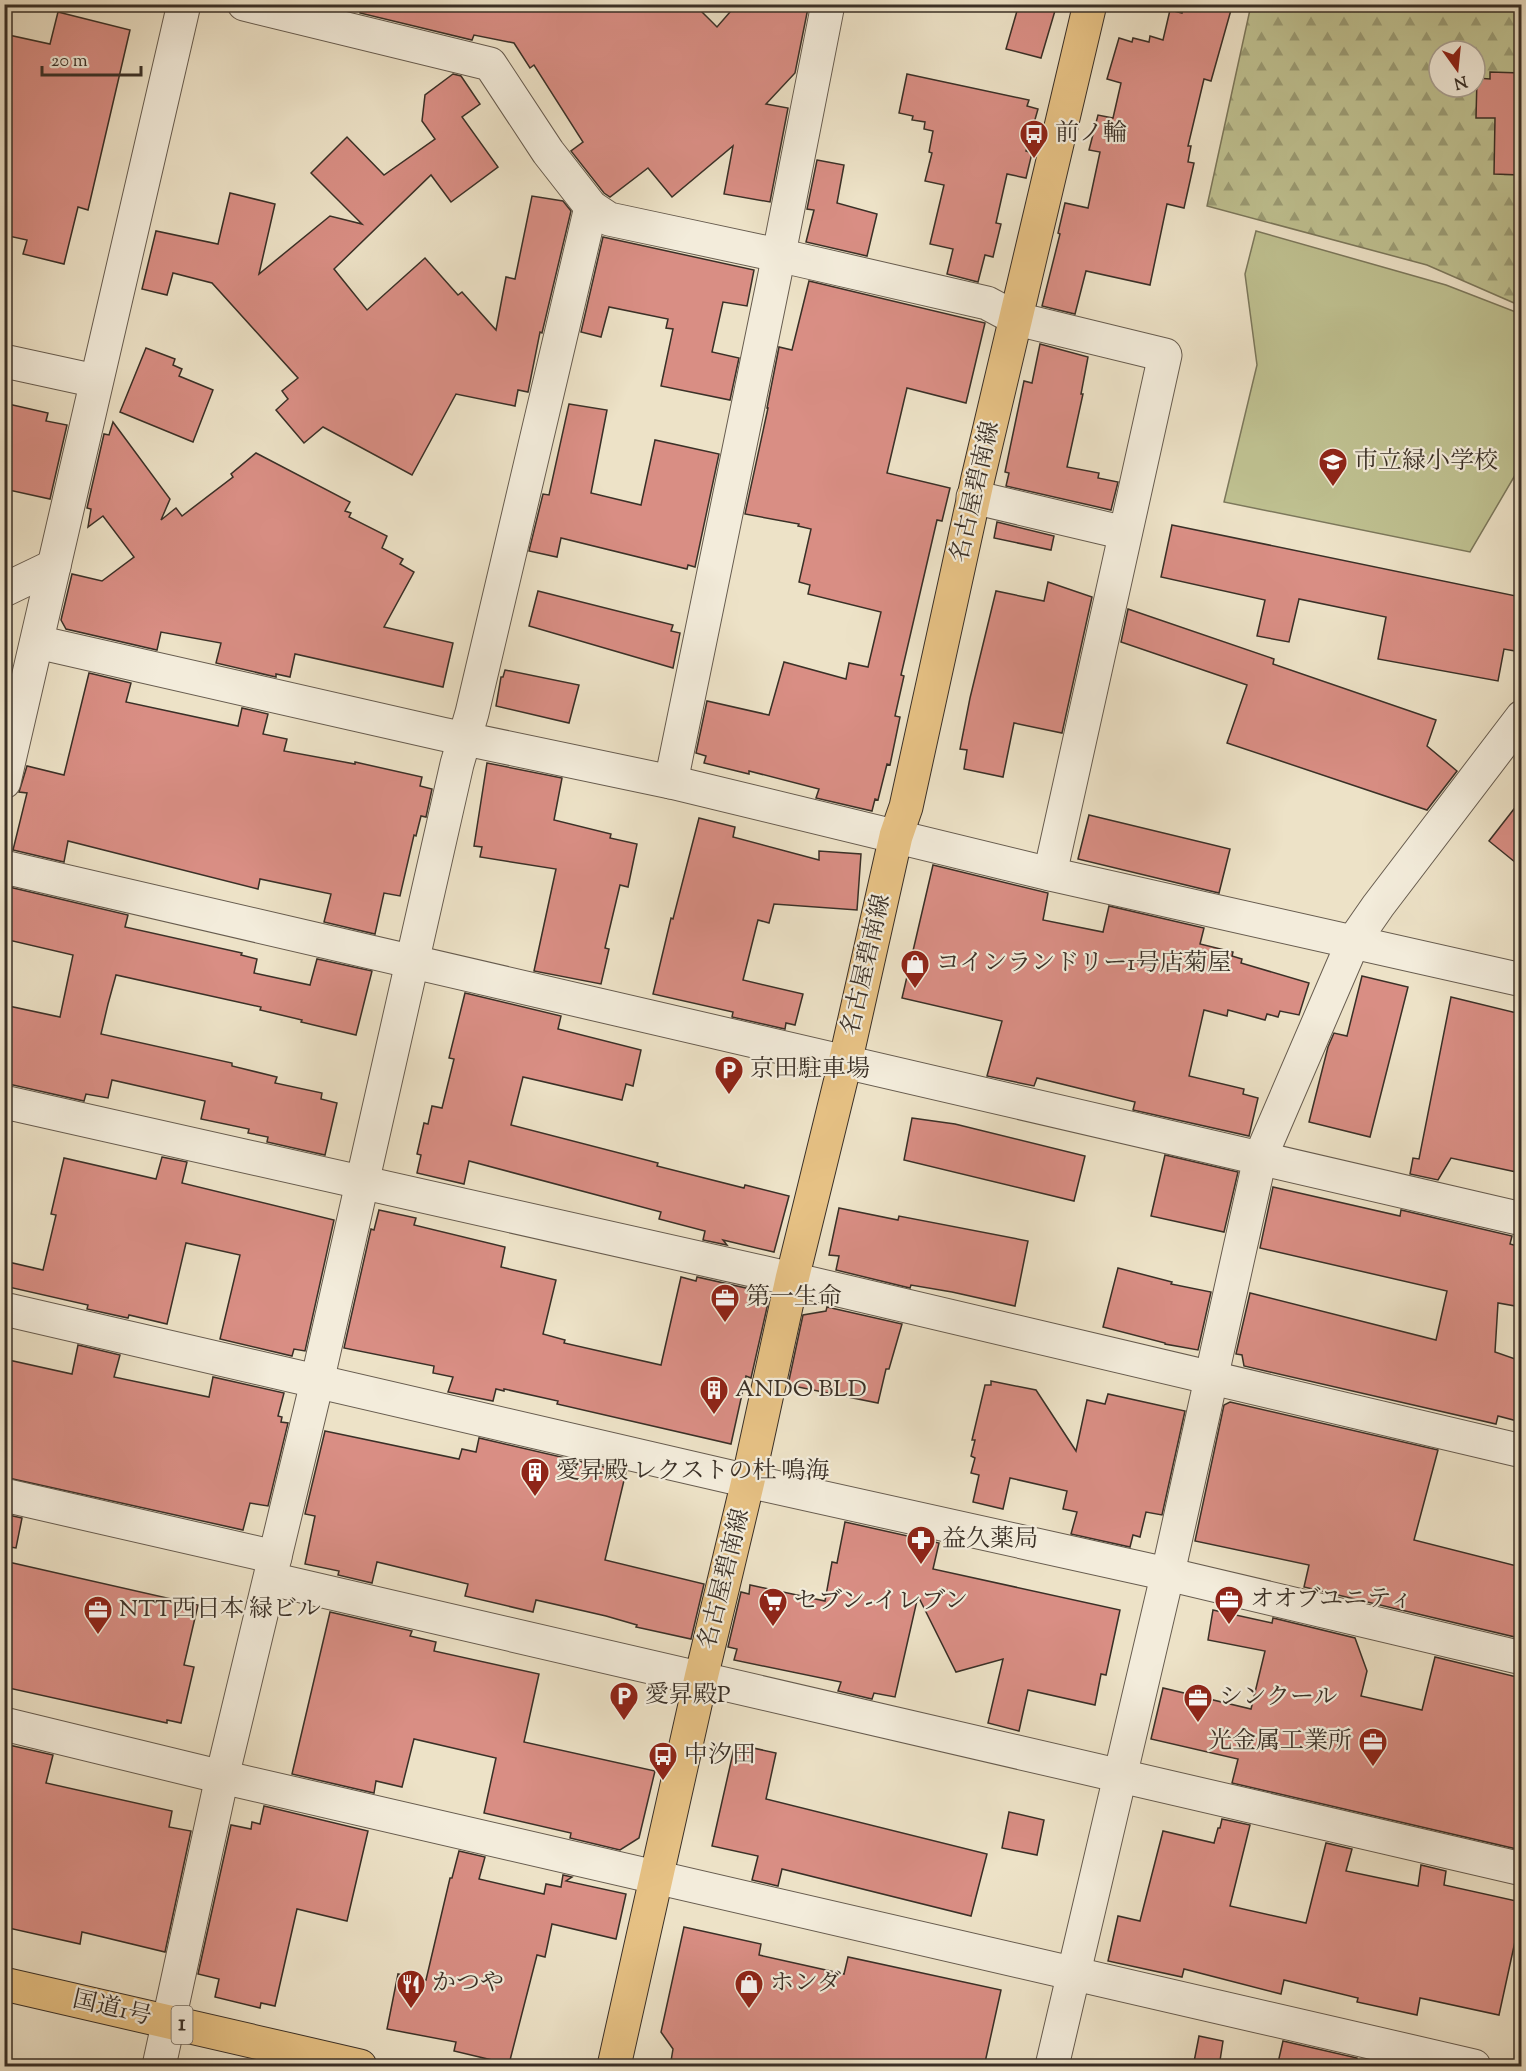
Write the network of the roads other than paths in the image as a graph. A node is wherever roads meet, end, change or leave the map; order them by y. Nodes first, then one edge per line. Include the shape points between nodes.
1 (184, 4) edge
2 (244, 4) edge
3 (828, 4) edge
4 (1090, 4) edge
5 (591, 207) junction
6 (778, 255) junction
7 (1017, 319) junction
8 (4, 361) edge
9 (96, 381) junction
10 (974, 497) junction
11 (1125, 533) junction
12 (54, 566) junction
13 (4, 590) edge
14 (37, 642) junction
15 (1521, 717) edge
16 (465, 739) junction
17 (4, 782) edge
18 (671, 782) junction
19 (896, 837) junction
20 (4, 867) edge
21 (1050, 874) junction
22 (1353, 942) junction
23 (412, 963) junction
24 (1521, 980) edge
25 (845, 1063) junction
26 (4, 1102) edge
27 (1260, 1158) junction
28 (362, 1183) junction
29 (1521, 1220) edge
30 (792, 1279) junction
31 (4, 1309) edge
32 (1211, 1379) junction
33 (317, 1382) junction
34 (1521, 1450) edge
35 (748, 1481) junction
36 (4, 1495) edge
37 (273, 1568) junction
38 (1167, 1574) junction
39 (1521, 1658) edge
40 (701, 1678) junction
41 (4, 1724) edge
42 (1120, 1776) junction
43 (222, 1778) junction
44 (1521, 1869) edge
45 (657, 1877) junction
46 (1074, 1973) junction
47 (4, 1984) edge
48 (169, 2022) junction
49 (159, 2067) edge
50 (360, 2067) edge
51 (614, 2067) edge
52 (1052, 2067) edge
53 (1474, 2067) edge

1 - 9 street
2 - 5 street via 490,64 548,152
3 - 6 street
4 - 7 main road, 名古屋碧南線
5 - 6 street via 609,219
5 - 16 street
6 - 7 street via 987,303
6 - 18 street
7 - 10 main road, 名古屋碧南線
7 - 11 street via 1166,355
8 - 9 street
9 - 12 street
10 - 11 street
10 - 19 main road, 名古屋碧南線 via 906,807
11 - 21 street
12 - 13 street
12 - 14 street
14 - 16 street
14 - 17 street
15 - 22 street
16 - 18 street
16 - 23 street
18 - 19 street
19 - 21 street
19 - 25 main road, 名古屋碧南線
20 - 23 street
21 - 22 street
22 - 24 street
22 - 27 street
23 - 25 street
23 - 28 street
25 - 27 street
25 - 30 main road, 名古屋碧南線
26 - 28 street
27 - 29 street
27 - 32 street
28 - 30 street
28 - 33 street
30 - 32 street
30 - 35 main road, 名古屋碧南線
31 - 33 street
32 - 34 street
32 - 38 street
33 - 35 street
33 - 37 street
35 - 38 street
35 - 40 main road, 名古屋碧南線
36 - 37 street
37 - 40 street
37 - 43 street
38 - 39 street
38 - 42 street
40 - 42 street
40 - 45 main road, 名古屋碧南線
41 - 43 street
42 - 44 street
42 - 46 street
43 - 45 street
43 - 48 street
45 - 46 street
45 - 51 main road, 名古屋碧南線
46 - 52 street
46 - 53 street
47 - 48 main road, 国道1号 / 1
48 - 49 street
48 - 50 main road, 国道1号 / 1

